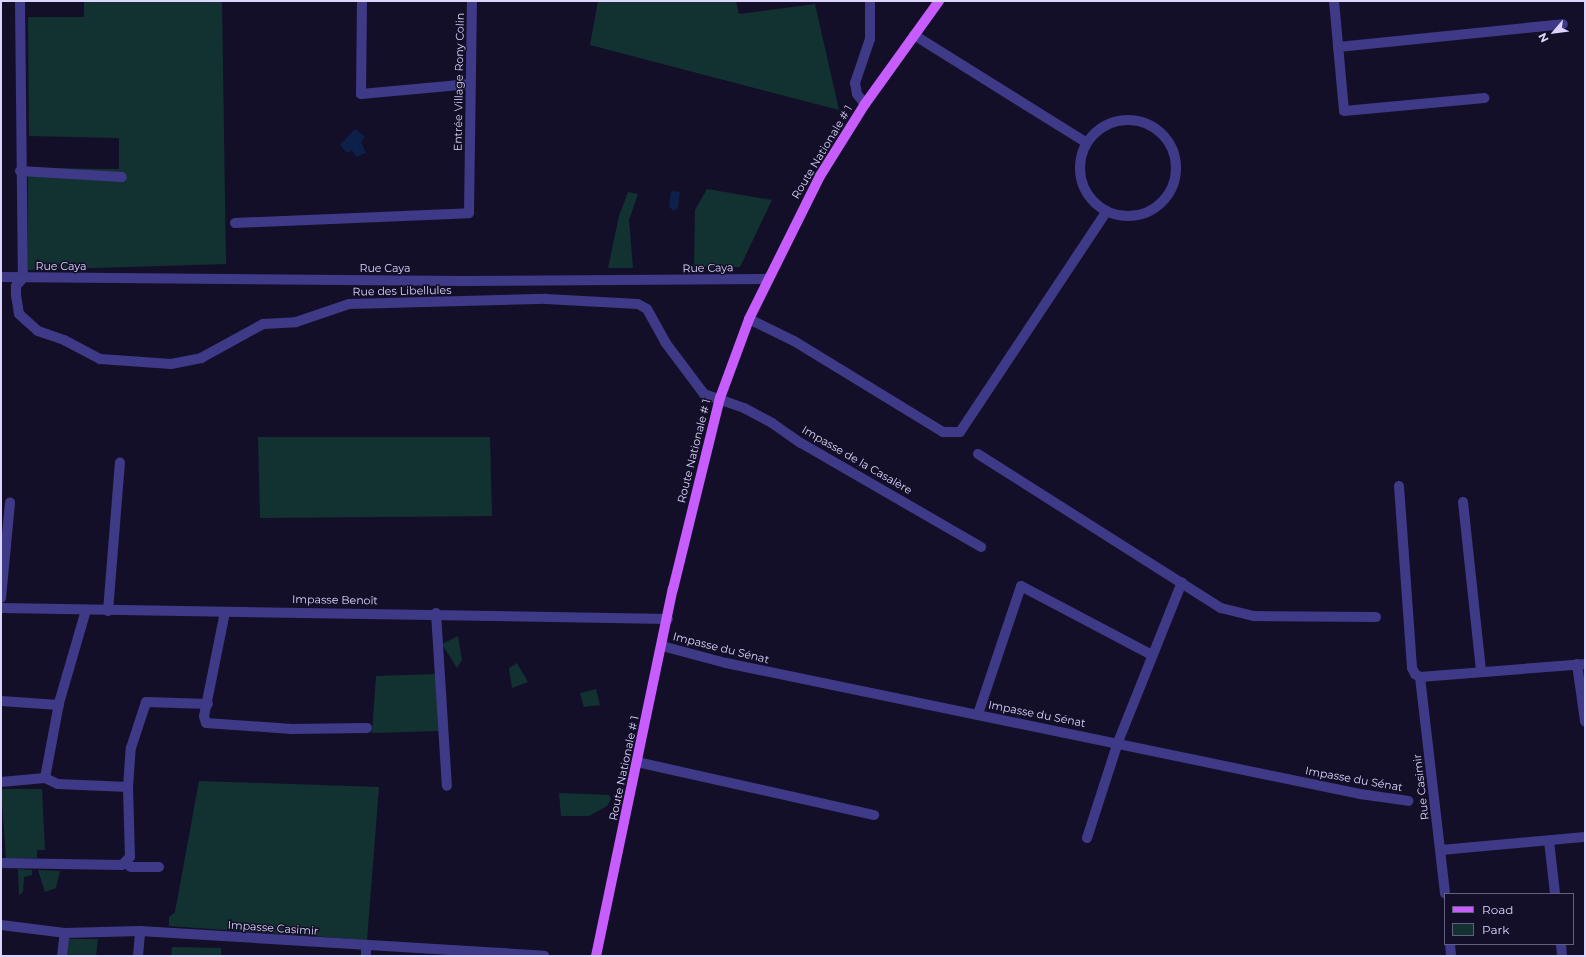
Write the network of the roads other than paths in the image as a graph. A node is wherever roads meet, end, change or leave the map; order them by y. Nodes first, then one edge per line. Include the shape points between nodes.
1 (20, 1) edge
2 (362, 1) edge
3 (472, 1) edge
4 (870, 1) edge
5 (939, 1) edge
6 (1334, 1) edge
7 (1563, 24) dead end
8 (914, 35) junction
9 (1338, 48) junction
10 (471, 84) junction
11 (1484, 98) dead end
12 (865, 104) junction
13 (1087, 143) junction
14 (20, 172) junction
15 (122, 177) dead end
16 (1107, 211) junction
17 (235, 224) dead end
18 (1, 277) edge
19 (23, 278) junction
20 (768, 279) junction
21 (749, 319) junction
22 (720, 398) junction
23 (978, 454) dead end
24 (120, 462) dead end
25 (1399, 486) dead end
26 (10, 502) dead end
27 (1463, 502) dead end
28 (981, 547) dead end
29 (1182, 582) junction
30 (1, 598) edge
31 (1, 608) edge
32 (86, 610) junction
33 (108, 611) junction
34 (225, 612) junction
35 (436, 613) junction
36 (1376, 617) dead end
37 (668, 619) junction
38 (662, 646) junction
39 (1152, 655) junction
40 (1581, 664) edge
41 (1482, 671) junction
42 (1420, 677) junction
43 (1, 701) edge
44 (208, 704) junction
45 (59, 705) junction
46 (978, 714) junction
47 (1585, 721) edge
48 (367, 728) dead end
49 (1118, 742) junction
50 (637, 762) junction
51 (45, 778) junction
52 (1, 782) edge
53 (447, 786) dead end
54 (128, 787) junction
55 (1409, 801) dead end
56 (874, 814) dead end
57 (1087, 838) dead end
58 (1585, 838) edge
59 (1549, 841) junction
60 (1441, 850) junction
61 (1, 863) edge
62 (126, 863) junction
63 (159, 867) dead end
64 (1445, 893) edge
65 (1555, 893) edge
66 (1, 926) edge
67 (140, 931) junction
68 (65, 933) junction
69 (366, 945) junction
70 (1450, 945) edge
71 (1560, 945) edge
72 (62, 956) edge
73 (138, 956) edge
74 (366, 956) edge
75 (544, 956) edge
76 (596, 956) edge
77 (1451, 956) edge
78 (1562, 956) edge

1 - 14 street, Rue des Libellules
2 - 10 street via 362,94
3 - 10 street, Entrée Village Rony Colin
4 - 12 street via 870,39 855,83 857,94
5 - 8 main road, Route Nationale # 1
6 - 9 street
7 - 9 street
8 - 12 main road, Route Nationale # 1
8 - 13 street
9 - 11 street via 1344,111
10 - 17 street, Entrée Village Rony Colin via 470,209 466,214
12 - 20 main road, Route Nationale # 1 via 820,176
13 - 16 street via 1082,158 1083,181 1095,201
13 - 16 street via 1097,131 1110,123 1141,121 1156,128 1167,139 1174,153 1176,169 1173,185 1159,204 1138,215
14 - 15 street
14 - 19 street, Rue des Libellules
16 - 21 street via 960,432 943,432 794,341
18 - 19 street, Rue Caya
19 - 20 street, Rue Caya
19 - 22 street, Rue des Libellules via 16,286 19,314 38,331 64,340 100,359 164,363 201,358 263,324 296,322 349,304 546,299 638,304 647,309 665,342 704,394
20 - 21 main road, Route Nationale # 1
21 - 22 main road, Route Nationale # 1
22 - 28 street, Impasse de la Casalère via 772,423 801,443
22 - 37 main road, Route Nationale # 1
23 - 29 street
24 - 33 street
25 - 42 street, Rue Casimir via 1412,668
26 - 30 street
27 - 41 street
29 - 36 street via 1221,608 1239,613
29 - 39 street
31 - 32 street, Impasse Benoît
32 - 33 street, Impasse Benoît
32 - 45 street
33 - 34 street, Impasse Benoît
34 - 35 street, Impasse Benoît
34 - 44 street
35 - 37 street, Impasse Benoît
35 - 53 street
37 - 38 main road, Route Nationale # 1
38 - 46 street, Impasse du Sénat via 726,663
38 - 50 main road, Route Nationale # 1
39 - 46 street via 1021,586
39 - 49 street
40 - 41 street
40 - 47 street
41 - 42 street
42 - 60 street, Rue Casimir
43 - 45 street
44 - 48 street via 204,720 209,724 292,729
44 - 54 street via 146,702 131,748
45 - 51 street
46 - 49 street, Impasse du Sénat
49 - 55 street, Impasse du Sénat via 1226,767
49 - 57 street
50 - 56 street
50 - 76 main road, Route Nationale # 1
51 - 52 street
51 - 54 street via 58,784
54 - 62 street via 130,857
58 - 59 street
59 - 60 street
59 - 65 street
60 - 64 street, Rue Casimir
61 - 62 street
62 - 63 street via 131,867
66 - 68 street, Impasse Casimir
67 - 68 street, Impasse Casimir
67 - 69 street, Impasse Casimir
67 - 73 street
68 - 72 street
69 - 74 street
69 - 75 street, Impasse Casimir
70 - 77 street
71 - 78 street

